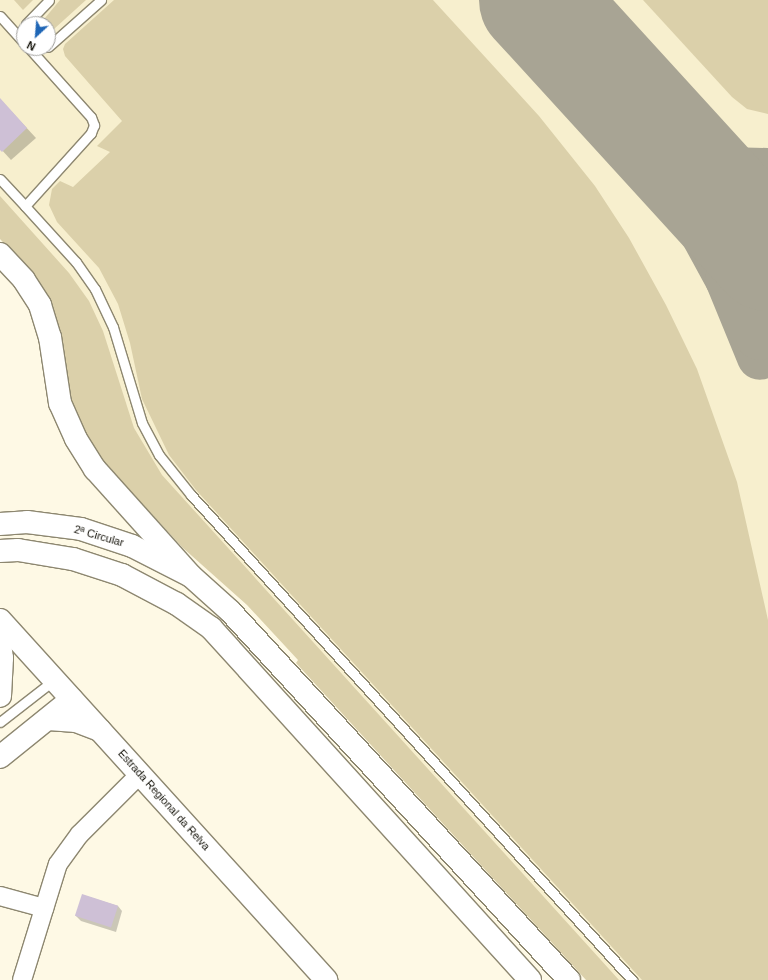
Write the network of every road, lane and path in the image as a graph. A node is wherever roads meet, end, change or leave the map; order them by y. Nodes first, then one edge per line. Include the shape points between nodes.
1 (50, 0) edge
2 (101, 0) edge
3 (0, 16) edge
4 (34, 16) edge
5 (16, 34) edge
6 (56, 39) edge
7 (36, 57) edge
8 (0, 179) edge
9 (25, 206) junction
10 (0, 254) edge
11 (0, 524) edge
12 (0, 551) edge
13 (191, 576) junction
14 (0, 620) edge
15 (0, 644) edge
16 (54, 680) junction
17 (0, 696) edge
18 (72, 699) junction
19 (48, 719) junction
20 (0, 722) edge
21 (100, 730) junction
22 (0, 757) edge
23 (140, 774) junction
24 (0, 896) edge
25 (44, 908) junction
26 (22, 980) edge
27 (327, 980) edge
28 (530, 980) edge
29 (569, 980) edge
30 (632, 980) edge

1 - 4 lane
2 - 6 lane
3 - 5 lane
7 - 9 lane via 91,117 94,125 91,133
8 - 9 lane
9 - 30 lane via 76,262 94,289 113,328 142,422 170,471
10 - 13 main road via 24,280 40,305 50,337 60,403 76,439 94,469
11 - 13 main road, 2ª Circular via 27,522 80,529 132,546
12 - 28 main road via 18,550 72,559 122,575 177,604 211,628
13 - 29 main road via 230,611
14 - 16 main road, Estrada Regional da Relva
15 - 17 main road
16 - 18 main road, Estrada Regional da Relva
16 - 20 lane
18 - 19 main road
18 - 21 main road, Estrada Regional da Relva
19 - 21 main road via 76,721
19 - 22 main road
21 - 23 main road, Estrada Regional da Relva
23 - 25 street via 80,834 58,864
23 - 27 main road, Estrada Regional da Relva
24 - 25 street
25 - 26 street

